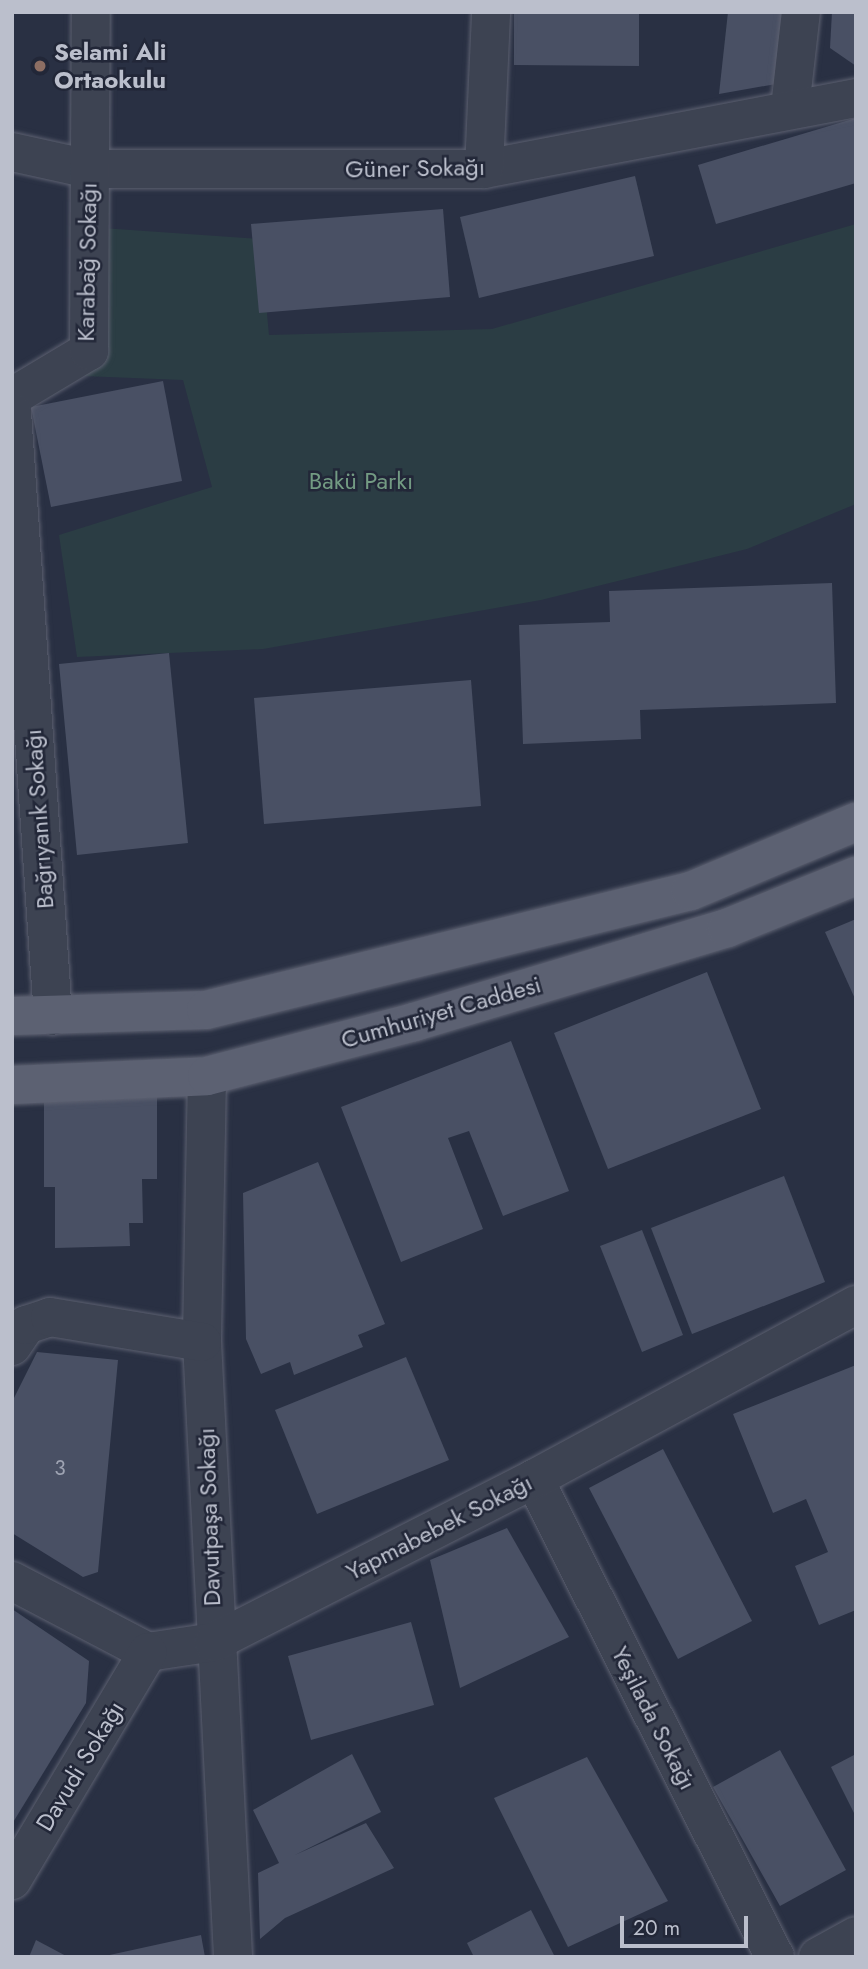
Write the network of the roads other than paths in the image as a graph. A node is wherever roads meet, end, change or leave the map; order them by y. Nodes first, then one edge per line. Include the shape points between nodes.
1 (91, 12) edge
2 (491, 12) edge
3 (801, 12) edge
4 (856, 98) edge
5 (790, 108) junction
6 (12, 152) edge
7 (89, 169) junction
8 (484, 169) junction
9 (12, 397) edge
10 (12, 412) edge
11 (856, 822) edge
12 (856, 876) edge
13 (12, 1016) edge
14 (53, 1016) junction
15 (207, 1076) junction
16 (12, 1085) edge
17 (856, 1305) edge
18 (202, 1342) junction
19 (12, 1346) edge
20 (534, 1479) junction
21 (12, 1581) edge
22 (214, 1642) junction
23 (148, 1652) junction
24 (12, 1880) edge
25 (856, 1936) edge
26 (233, 1957) edge
27 (775, 1957) edge
28 (818, 1957) edge

1 - 7 street
2 - 8 street
3 - 5 street
4 - 5 street, Güner Sokağı
5 - 8 street, Güner Sokağı
6 - 7 street, Güner Sokağı
7 - 8 street, Güner Sokağı
7 - 9 street, Karabağ Sokağı via 89,351
10 - 14 street, Bağrıyanık Sokağı
11 - 14 main road via 691,891 206,1010
12 - 15 main road, Cumhuriyet Caddesi via 727,928 414,1022
13 - 14 main road
15 - 16 main road, Cumhuriyet Caddesi
15 - 18 street, Davutpaşa Sokağı
17 - 20 street, Yapmabebek Sokağı
18 - 19 street via 50,1317 26,1325
18 - 22 street, Davutpaşa Sokağı
20 - 22 street, Yapmabebek Sokağı
20 - 27 street, Yeşilada Sokağı
21 - 23 street
22 - 23 street, Yapmabebek Sokağı
22 - 26 street, Davutpaşa Sokağı
23 - 24 street, Davudi Sokağı
25 - 28 street

